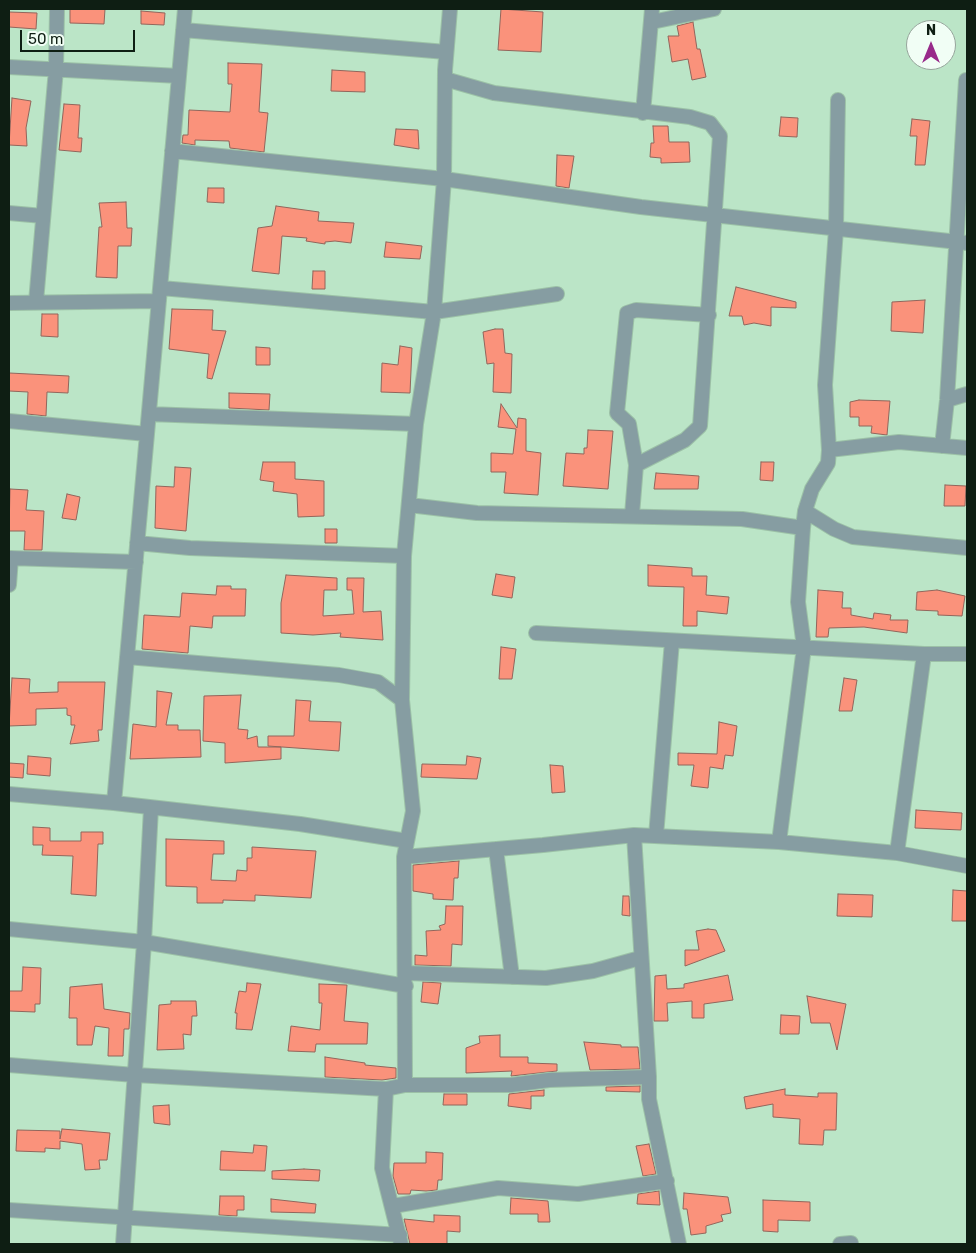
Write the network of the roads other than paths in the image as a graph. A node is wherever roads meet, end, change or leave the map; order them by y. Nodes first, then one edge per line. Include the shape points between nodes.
1 (57, 9) edge
2 (185, 9) edge
3 (450, 9) edge
4 (714, 9) edge
5 (652, 15) edge
6 (183, 30) junction
7 (446, 52) junction
8 (9, 67) edge
9 (56, 69) junction
10 (179, 76) junction
11 (445, 79) junction
12 (966, 80) dead end
13 (838, 100) dead end
14 (644, 112) junction
15 (172, 152) junction
16 (444, 180) junction
17 (9, 213) edge
18 (715, 215) junction
19 (43, 216) junction
20 (836, 229) junction
21 (962, 243) edge
22 (160, 294) junction
23 (557, 294) dead end
24 (36, 302) junction
25 (9, 303) edge
26 (434, 312) junction
27 (709, 315) junction
28 (967, 394) edge
29 (947, 400) junction
30 (149, 414) junction
31 (9, 421) edge
32 (416, 424) junction
33 (147, 434) junction
34 (942, 446) junction
35 (967, 448) edge
36 (829, 450) junction
37 (636, 466) junction
38 (409, 505) junction
39 (805, 511) junction
40 (632, 515) junction
41 (802, 528) junction
42 (137, 543) junction
43 (967, 548) edge
44 (404, 556) junction
45 (10, 558) edge
46 (136, 562) junction
47 (9, 585) edge
48 (536, 633) dead end
49 (672, 641) junction
50 (804, 648) junction
51 (924, 654) junction
52 (967, 654) edge
53 (127, 657) junction
54 (402, 700) junction
55 (9, 794) edge
56 (114, 803) junction
57 (151, 808) junction
58 (634, 835) junction
59 (656, 836) junction
60 (407, 841) junction
61 (779, 842) junction
62 (496, 849) junction
63 (897, 853) junction
64 (404, 857) junction
65 (967, 866) edge
66 (9, 929) edge
67 (144, 942) junction
68 (640, 958) junction
69 (512, 976) junction
70 (406, 980) junction
71 (9, 1065) edge
72 (135, 1075) junction
73 (650, 1077) junction
74 (405, 1085) junction
75 (386, 1090) junction
76 (667, 1181) junction
77 (393, 1206) junction
78 (9, 1210) edge
79 (126, 1219) junction
80 (400, 1240) edge
81 (124, 1244) edge
82 (679, 1244) edge

1 - 9 street
2 - 6 street
3 - 7 street
4 - 5 street
5 - 14 street
6 - 7 street
6 - 10 street
7 - 11 street
8 - 9 street
9 - 10 street
9 - 19 street
10 - 15 street
11 - 14 street via 494,93
11 - 16 street
12 - 21 street
13 - 20 street
14 - 18 street via 690,117 710,123 720,136
15 - 16 street
15 - 22 street
16 - 18 street
16 - 26 street
17 - 19 street
18 - 20 street
18 - 27 street
19 - 24 street
20 - 21 street
20 - 36 street via 825,385
21 - 29 street
22 - 24 street
22 - 26 street
22 - 30 street
23 - 26 street
24 - 25 street
26 - 32 street
27 - 37 street via 700,426 684,440
27 - 37 street via 627,312 617,413 628,424
28 - 29 street
29 - 34 street
30 - 32 street
30 - 33 street
31 - 33 street
32 - 38 street
33 - 42 street
34 - 35 street
34 - 36 street via 899,442
36 - 39 street via 828,464 812,489
37 - 40 street
38 - 40 street via 478,513
38 - 44 street
39 - 41 street
39 - 43 street via 853,537
40 - 41 street via 742,519
41 - 50 street via 798,602
42 - 44 street
42 - 46 street
44 - 54 street
45 - 46 street
45 - 47 street
46 - 53 street
48 - 49 street
49 - 50 street
49 - 59 street
50 - 51 street
50 - 61 street
51 - 52 street
51 - 63 street
53 - 54 street via 339,675 378,682
53 - 56 street
54 - 60 street via 412,811
55 - 56 street
56 - 57 street
57 - 60 street via 300,824
57 - 67 street
58 - 59 street
58 - 62 street
58 - 68 street
59 - 61 street
60 - 64 street
61 - 63 street
62 - 64 street
62 - 69 street
63 - 65 street
64 - 70 street
66 - 67 street
67 - 70 street
67 - 72 street
68 - 69 street via 593,971 546,978
68 - 73 street
69 - 70 street
70 - 74 street
71 - 72 street
72 - 75 street
72 - 79 street
73 - 74 street via 549,1080 511,1085
73 - 76 street via 649,1099
74 - 75 street
75 - 77 street via 382,1168
76 - 77 street via 578,1194 498,1188
76 - 82 street
77 - 80 street
78 - 79 street
79 - 80 street
79 - 81 street

